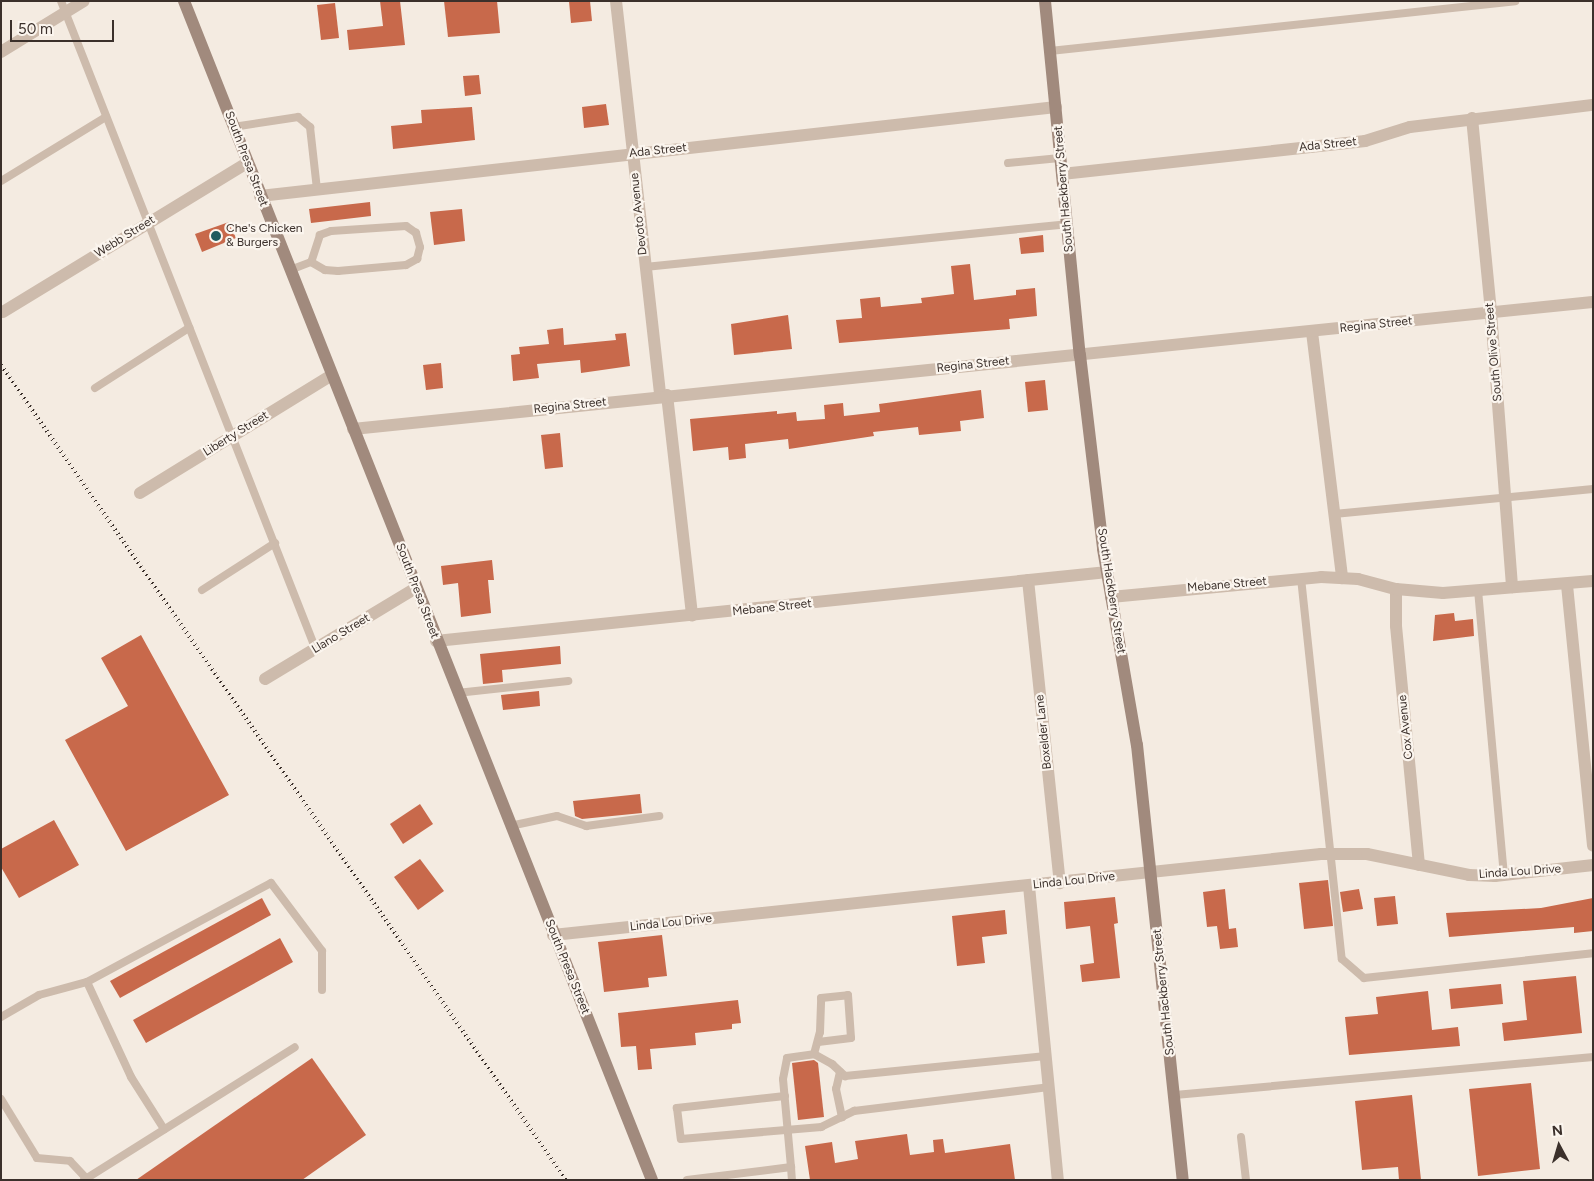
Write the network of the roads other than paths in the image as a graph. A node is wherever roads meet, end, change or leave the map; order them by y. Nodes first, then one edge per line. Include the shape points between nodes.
1 (84, 1) edge
2 (184, 1) edge
3 (616, 1) edge
4 (1045, 1) edge
5 (1515, 1) edge
6 (63, 7) edge
7 (1050, 51) junction
8 (1, 52) edge
9 (1593, 105) edge
10 (1056, 108) junction
11 (106, 117) junction
12 (1472, 118) junction
13 (233, 127) junction
14 (633, 154) junction
15 (1060, 158) junction
16 (247, 163) junction
17 (1008, 163) dead end
18 (1062, 174) junction
19 (1, 181) edge
20 (317, 189) junction
21 (260, 196) junction
22 (147, 223) junction
23 (1067, 224) junction
24 (310, 262) junction
25 (645, 267) junction
26 (290, 270) junction
27 (1593, 302) edge
28 (3, 312) dead end
29 (1491, 313) junction
30 (189, 328) junction
31 (1312, 332) junction
32 (1080, 355) junction
33 (332, 375) junction
34 (95, 388) dead end
35 (664, 396) junction
36 (353, 429) junction
37 (233, 436) junction
38 (1593, 489) edge
39 (140, 493) dead end
40 (1506, 498) junction
41 (1334, 514) junction
42 (275, 543) junction
43 (1107, 572) junction
44 (1301, 578) junction
45 (1342, 578) junction
46 (1028, 580) junction
47 (1593, 582) edge
48 (1567, 584) junction
49 (1512, 586) junction
50 (416, 588) junction
51 (1396, 589) junction
52 (202, 590) dead end
53 (1478, 590) junction
54 (1111, 596) junction
55 (692, 616) junction
56 (436, 641) junction
57 (316, 650) junction
58 (265, 679) dead end
59 (568, 681) dead end
60 (457, 693) junction
61 (659, 816) dead end
62 (510, 826) junction
63 (1593, 846) edge
64 (1330, 854) junction
65 (1419, 865) junction
66 (1593, 866) edge
67 (1152, 872) junction
68 (1504, 875) junction
69 (1060, 883) junction
70 (1029, 886) junction
71 (554, 935) junction
72 (1593, 953) edge
73 (88, 982) junction
74 (322, 990) dead end
75 (1, 1017) edge
76 (818, 1042) junction
77 (295, 1047) dead end
78 (814, 1054) junction
79 (1046, 1056) junction
80 (1593, 1056) edge
81 (840, 1072) junction
82 (1049, 1087) junction
83 (1175, 1095) junction
84 (785, 1096) junction
85 (1, 1099) edge
86 (842, 1117) junction
87 (790, 1128) junction
88 (164, 1129) junction
89 (1241, 1137) dead end
90 (791, 1167) junction
91 (85, 1179) edge
92 (652, 1180) edge
93 (687, 1180) edge
94 (792, 1180) edge
95 (1058, 1180) edge
96 (1183, 1180) edge
97 (1246, 1180) edge

1 - 6 street
2 - 13 main road, South Presa Street
3 - 14 street, Devoto Avenue
4 - 7 main road, South Hackberry Street
5 - 7 lane
6 - 8 street
6 - 11 lane
7 - 10 main road, South Hackberry Street
9 - 12 street, Ada Street
10 - 14 street, Ada Street
10 - 15 main road, South Hackberry Street
11 - 19 lane
11 - 22 lane
12 - 18 street, Ada Street via 1410,127 1365,141
12 - 29 street, South Olive Street
13 - 16 main road, South Presa Street
13 - 20 lane via 298,117 310,127
14 - 20 street, Ada Street
14 - 25 street, Devoto Avenue
15 - 17 lane
15 - 18 main road, South Hackberry Street
16 - 21 main road, South Presa Street
16 - 22 street, Webb Street
18 - 23 main road, South Hackberry Street
20 - 21 street, Ada Street
21 - 26 main road, South Presa Street
22 - 28 street, Webb Street
22 - 30 lane
23 - 25 lane
23 - 32 main road, South Hackberry Street
24 - 24 lane via 325,270 338,271 406,265 418,259 420,247 416,233 406,226 331,231 320,235
24 - 26 lane
25 - 35 street, Devoto Avenue
26 - 33 main road, South Presa Street
27 - 29 street, Regina Street
29 - 31 street, Regina Street
29 - 40 street, South Olive Street
30 - 34 lane
30 - 37 lane
31 - 32 street, Regina Street
31 - 41 street
32 - 35 street, Regina Street
32 - 43 main road, South Hackberry Street
33 - 36 main road, South Presa Street
33 - 37 street, Liberty Street
35 - 36 street, Regina Street
35 - 55 street, Devoto Avenue
36 - 50 main road, South Presa Street
37 - 39 street, Liberty Street
37 - 42 lane
38 - 40 lane
40 - 41 lane
40 - 49 street, South Olive Street
41 - 45 street
42 - 52 lane
42 - 57 lane
43 - 46 street, Mebane Street
43 - 54 main road, South Hackberry Street
44 - 45 street, Mebane Street
44 - 54 street, Mebane Street
44 - 64 lane
45 - 51 street, Mebane Street
46 - 55 street, Mebane Street
46 - 69 street, Boxelder Lane
47 - 48 street
48 - 49 street
48 - 63 street
49 - 53 street
50 - 56 main road, South Presa Street
50 - 57 street, Llano Street
51 - 53 street via 1443,593
51 - 65 street, Cox Avenue via 1396,626
53 - 68 lane
54 - 67 main road, South Hackberry Street via 1137,745
55 - 56 street, Mebane Street
56 - 60 main road, South Presa Street
57 - 58 street, Llano Street
59 - 60 lane
60 - 62 main road, South Presa Street
61 - 62 lane via 586,826 557,816
62 - 71 main road, South Presa Street
64 - 65 street, Linda Lou Drive via 1367,854
64 - 67 street, Linda Lou Drive
64 - 72 lane via 1342,959 1364,978
65 - 68 street, Linda Lou Drive via 1453,873
66 - 68 street, Linda Lou Drive
67 - 69 street, Linda Lou Drive
67 - 83 main road, South Hackberry Street
69 - 70 street, Linda Lou Drive
70 - 71 street, Linda Lou Drive
70 - 79 street
71 - 92 main road, South Presa Street
73 - 74 lane via 271,883 322,951
73 - 75 lane via 39,995
73 - 88 lane via 131,1077
76 - 76 lane via 821,998 848,995 851,1038
76 - 78 lane
77 - 88 lane
78 - 81 lane
78 - 84 lane via 787,1058 783,1079
79 - 81 lane via 844,1076
79 - 82 street
80 - 83 lane
81 - 86 lane via 836,1089
82 - 86 lane via 921,1100 854,1111
82 - 95 street
83 - 96 main road, South Hackberry Street
84 - 87 lane
84 - 87 lane via 677,1108 680,1139
85 - 91 lane via 37,1158 70,1161
86 - 87 lane via 821,1128
87 - 90 lane
88 - 91 lane
89 - 97 lane
90 - 93 lane
90 - 94 lane

